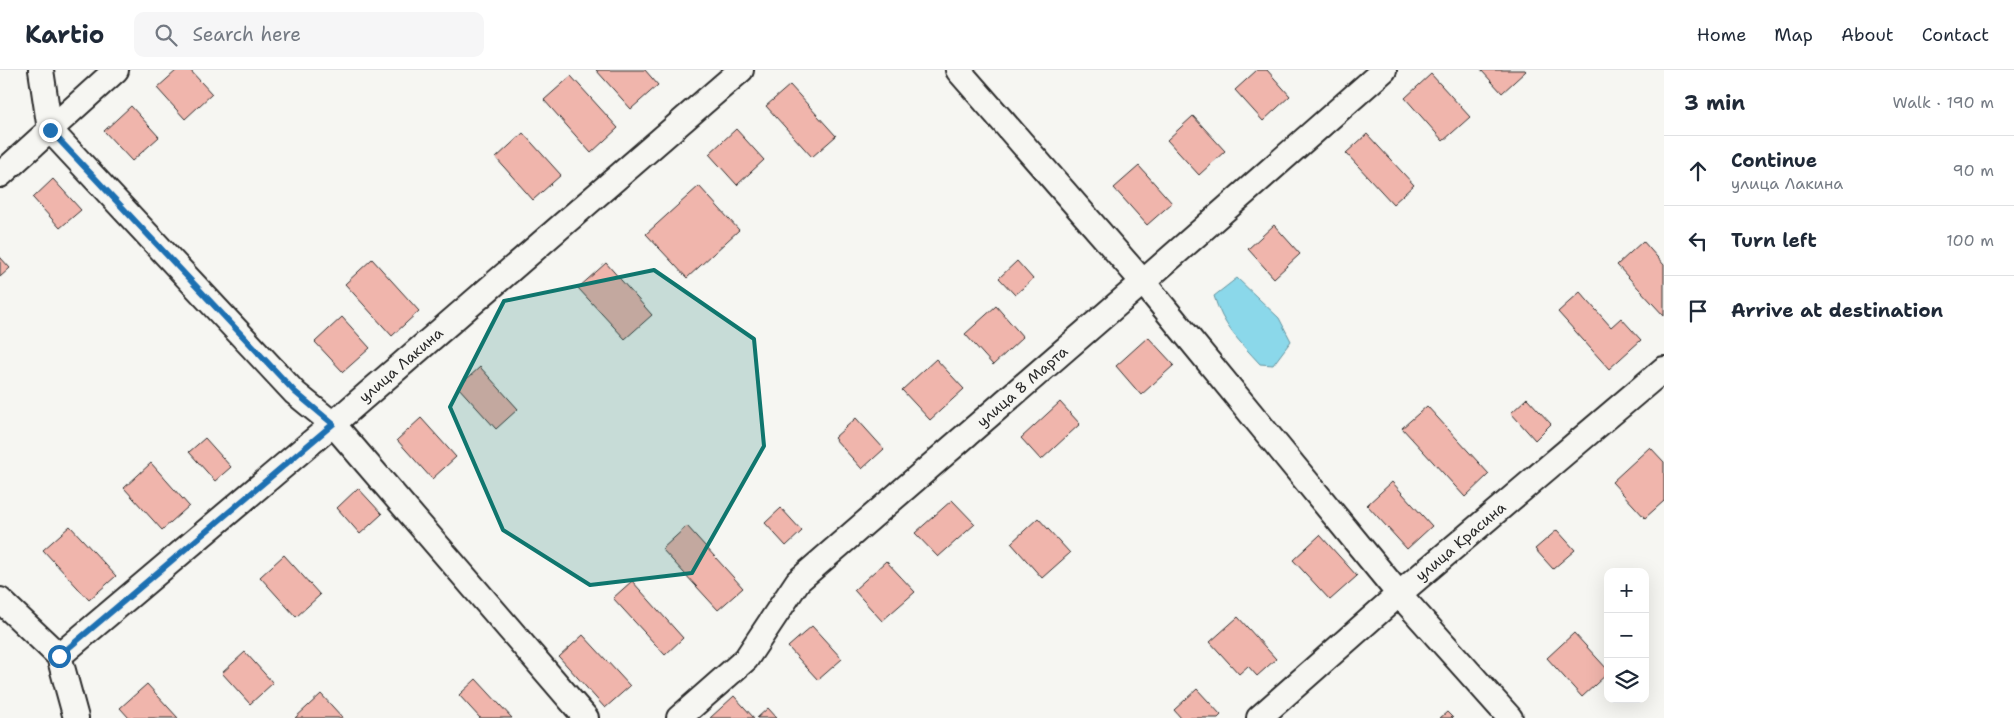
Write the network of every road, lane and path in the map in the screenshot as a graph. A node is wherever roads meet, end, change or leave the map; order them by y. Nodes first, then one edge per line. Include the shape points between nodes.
1 (41, 70) edge
2 (116, 70) edge
3 (741, 70) edge
4 (958, 70) edge
5 (1384, 70) edge
6 (50, 130) junction
7 (0, 175) edge
8 (1143, 282) junction
9 (1664, 369) edge
10 (333, 424) junction
11 (1399, 594) junction
12 (0, 600) edge
13 (59, 656) junction
14 (76, 718) edge
15 (586, 718) edge
16 (679, 718) edge
17 (1259, 718) edge
18 (1510, 718) edge

1 - 6 street
2 - 6 street
3 - 10 street, улица Лакина
4 - 8 street
5 - 8 street, улица 8 Марта
6 - 7 street
6 - 10 street via 295,392
8 - 11 street
8 - 16 street, улица 8 Марта via 798,581 746,659
9 - 11 street, улица Красина
10 - 13 street, улица Лакина
10 - 15 street
11 - 17 street, улица Красина
11 - 18 street
12 - 13 street
13 - 14 street

